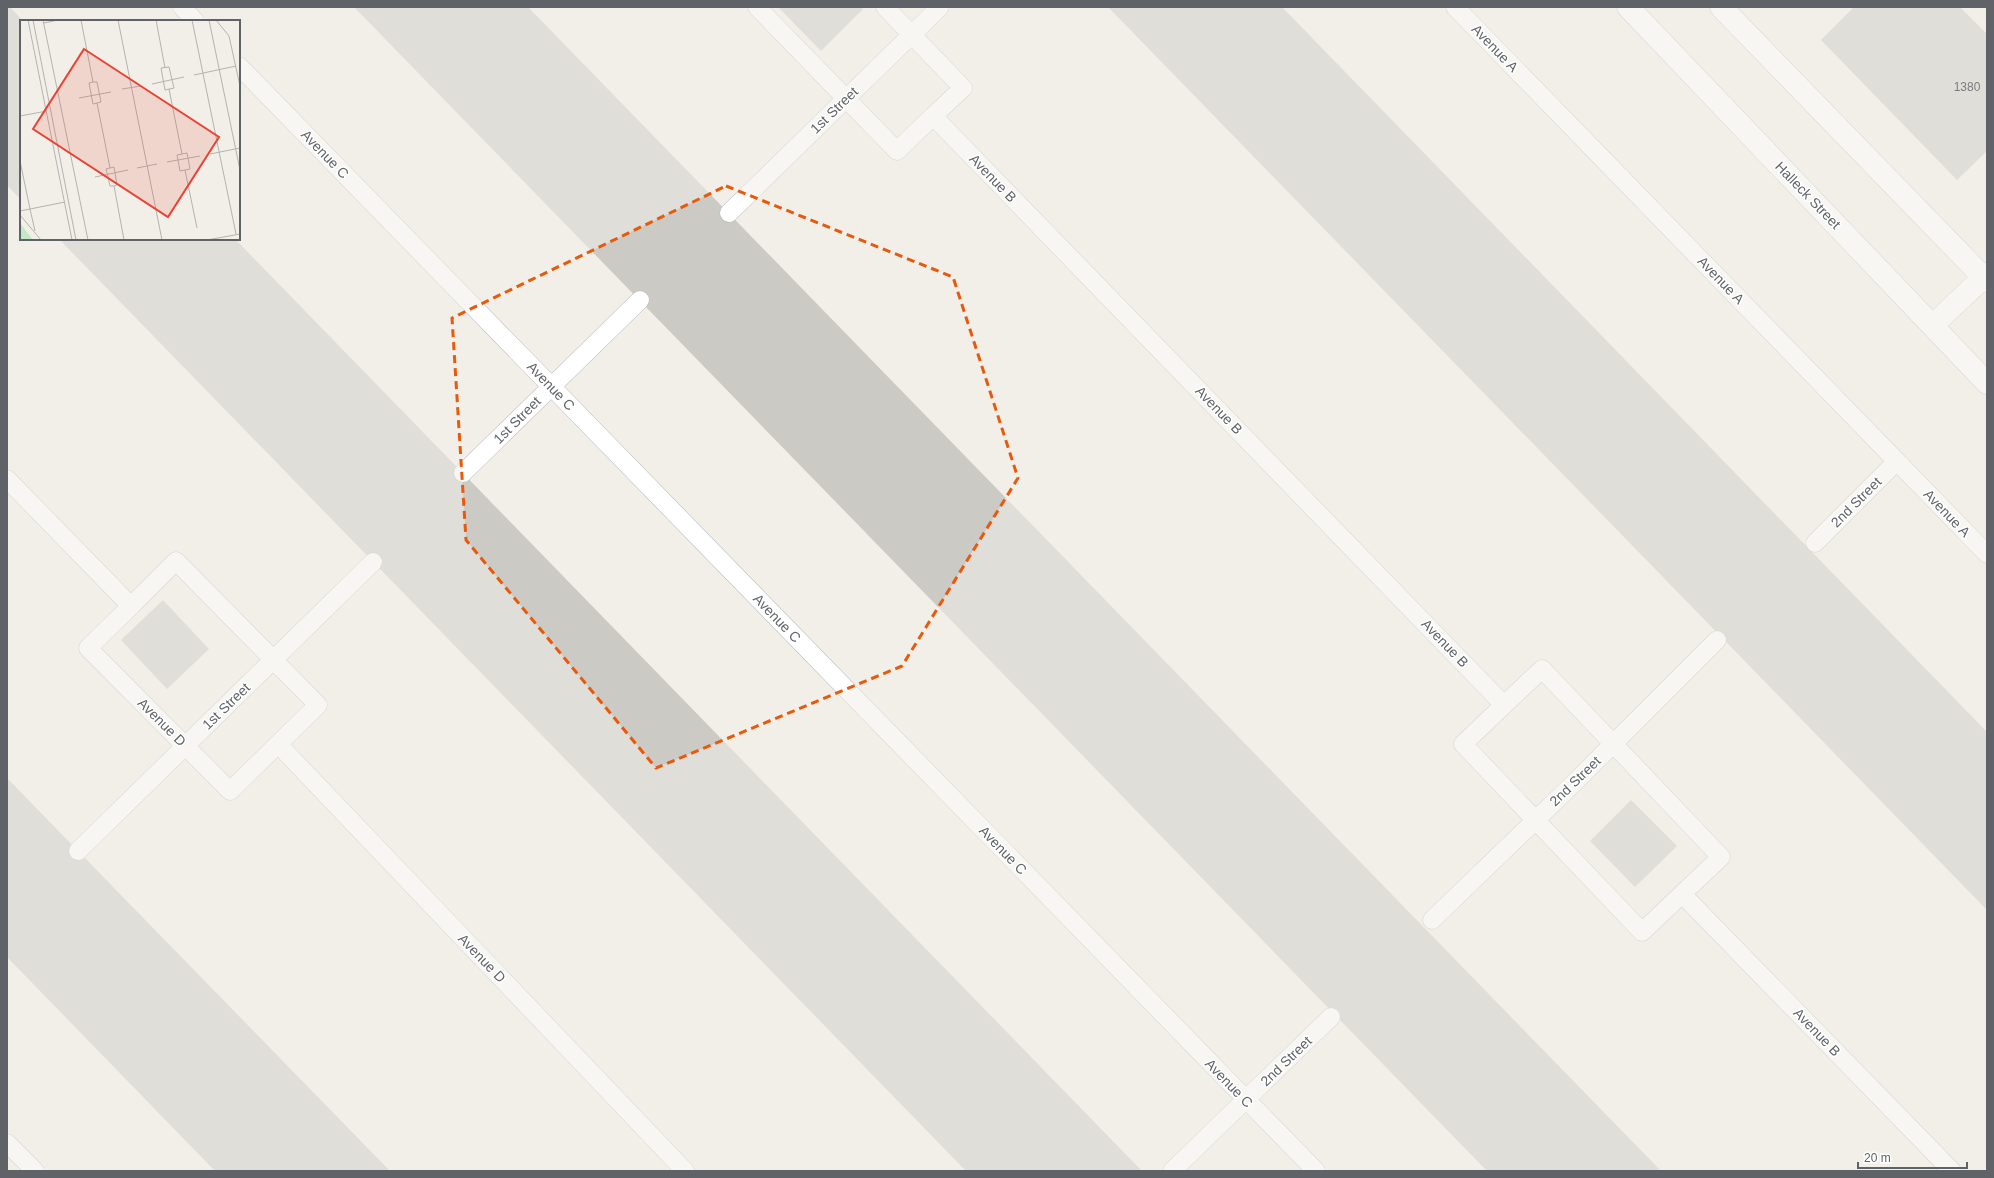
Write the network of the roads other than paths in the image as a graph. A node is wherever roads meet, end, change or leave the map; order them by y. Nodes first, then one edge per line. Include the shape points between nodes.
1 (182, 7) edge
2 (757, 7) edge
3 (885, 7) edge
4 (940, 7) edge
5 (1455, 7) edge
6 (1628, 7) edge
7 (1721, 7) edge
8 (194, 20) edge
9 (912, 34) junction
10 (240, 67) edge
11 (846, 99) junction
12 (933, 116) junction
13 (729, 213) dead end
14 (1986, 278) edge
15 (640, 300) dead end
16 (1933, 326) junction
17 (1987, 383) edge
18 (552, 386) junction
19 (1897, 461) junction
20 (463, 473) dead end
21 (7, 479) edge
22 (1815, 542) dead end
23 (1987, 554) edge
24 (373, 562) dead end
25 (131, 606) junction
26 (1717, 640) dead end
27 (273, 660) junction
28 (1504, 705) junction
29 (1614, 743) junction
30 (278, 744) junction
31 (185, 746) junction
32 (1535, 820) junction
33 (78, 850) dead end
34 (1682, 894) junction
35 (1432, 920) dead end
36 (1331, 1017) dead end
37 (1246, 1099) junction
38 (7, 1143) edge
39 (35, 1171) edge
40 (685, 1171) edge
41 (1172, 1171) edge
42 (1316, 1171) edge
43 (1952, 1171) edge

1 - 8 lane
2 - 11 lane
3 - 9 lane
4 - 9 lane, 1st Street
5 - 19 lane, Avenue A
6 - 16 main road, Halleck Street
7 - 14 main road
9 - 11 lane, 1st Street
9 - 12 lane via 963,88
10 - 18 lane, Avenue C
11 - 12 lane via 897,151
11 - 13 lane, 1st Street
12 - 28 lane, Avenue B
14 - 16 main road
15 - 18 lane, 1st Street
16 - 17 main road, Halleck Street
18 - 20 lane, 1st Street
18 - 37 lane, Avenue C
19 - 22 lane, 2nd Street
19 - 23 lane, Avenue A
21 - 25 lane
24 - 27 lane, 1st Street
25 - 27 lane, Avenue D via 176,561
25 - 31 lane, Avenue D via 88,648
26 - 29 lane, 2nd Street
27 - 30 lane, Avenue D via 318,705
27 - 31 lane, 1st Street
28 - 29 lane via 1542,669
28 - 32 lane via 1463,744
29 - 32 lane, 2nd Street
29 - 34 lane via 1721,857
30 - 31 lane, Avenue D via 230,791
30 - 40 lane, Avenue D
31 - 33 lane, 1st Street
32 - 34 lane via 1642,932
32 - 35 lane, 2nd Street
34 - 43 lane, Avenue B
36 - 37 lane, 2nd Street
37 - 41 lane, 2nd Street
37 - 42 lane, Avenue C
38 - 39 lane

